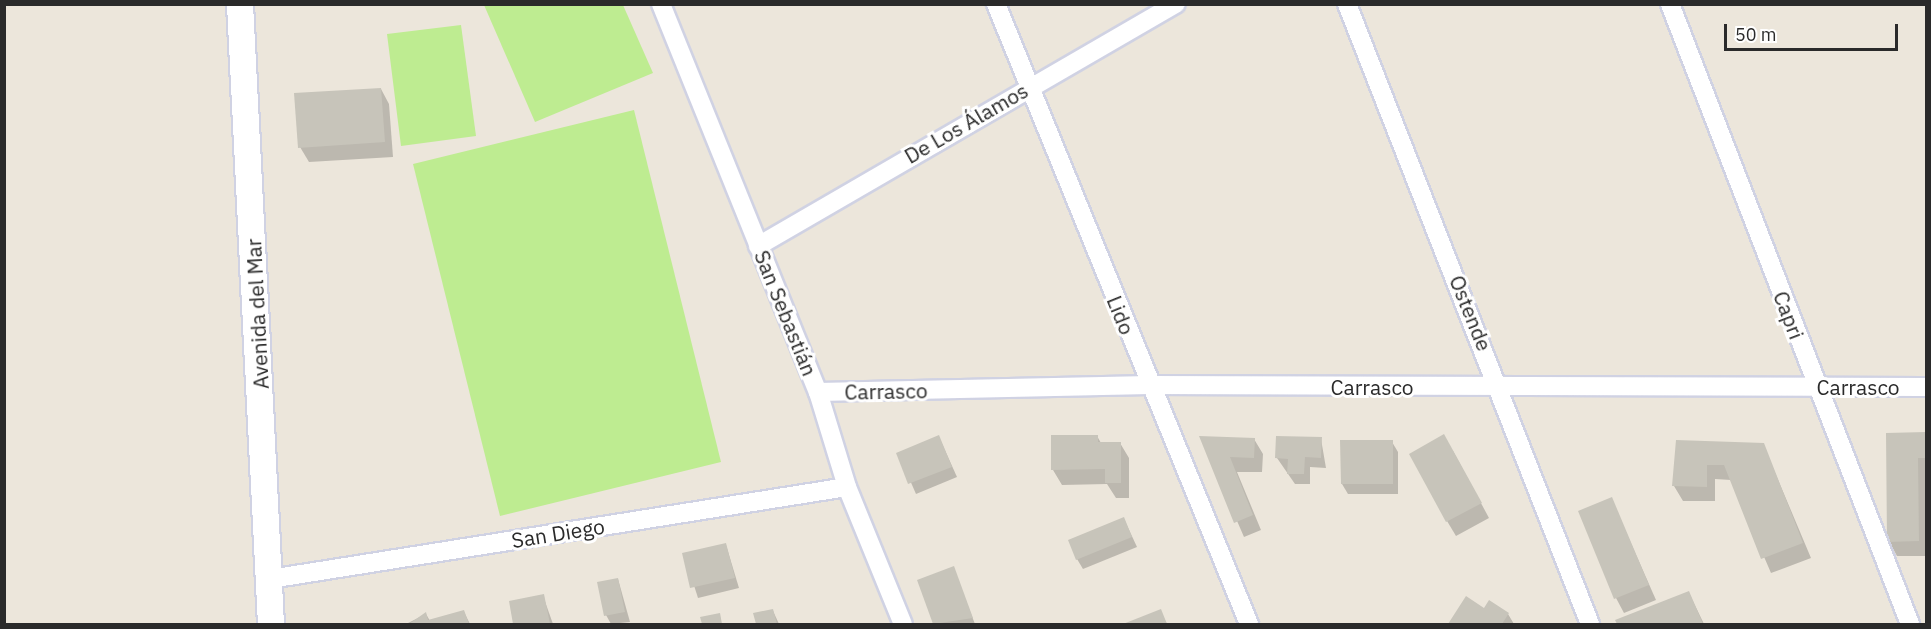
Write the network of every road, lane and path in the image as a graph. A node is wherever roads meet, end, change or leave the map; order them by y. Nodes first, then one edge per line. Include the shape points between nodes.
1 (240, 4) edge
2 (661, 4) edge
3 (996, 4) edge
4 (1176, 4) edge
5 (1347, 4) edge
6 (1670, 4) edge
7 (1029, 86) junction
8 (758, 246) junction
9 (1150, 385) junction
10 (1817, 387) junction
11 (1926, 387) edge
12 (1502, 388) junction
13 (818, 392) junction
14 (847, 487) junction
15 (270, 579) junction
16 (271, 624) edge
17 (903, 624) edge
18 (1248, 624) edge
19 (1590, 624) edge
20 (1910, 624) edge

1 - 15 street, Avenida del Mar
2 - 8 street, San Sebastián
3 - 7 street, Lido
4 - 7 street, De Los Álamos
5 - 12 street, Ostende
6 - 10 street, Capri
7 - 8 street, De Los Álamos
7 - 9 street, Lido
8 - 13 street, San Sebastián
9 - 12 street, Carrasco
9 - 13 street, Carrasco
9 - 18 street, Lido
10 - 11 street, Carrasco
10 - 12 street, Carrasco
10 - 20 street, Capri
12 - 19 street, Ostende
13 - 14 street, San Sebastián
14 - 15 street, San Diego
14 - 17 street, San Sebastián
15 - 16 street, Avenida del Mar

